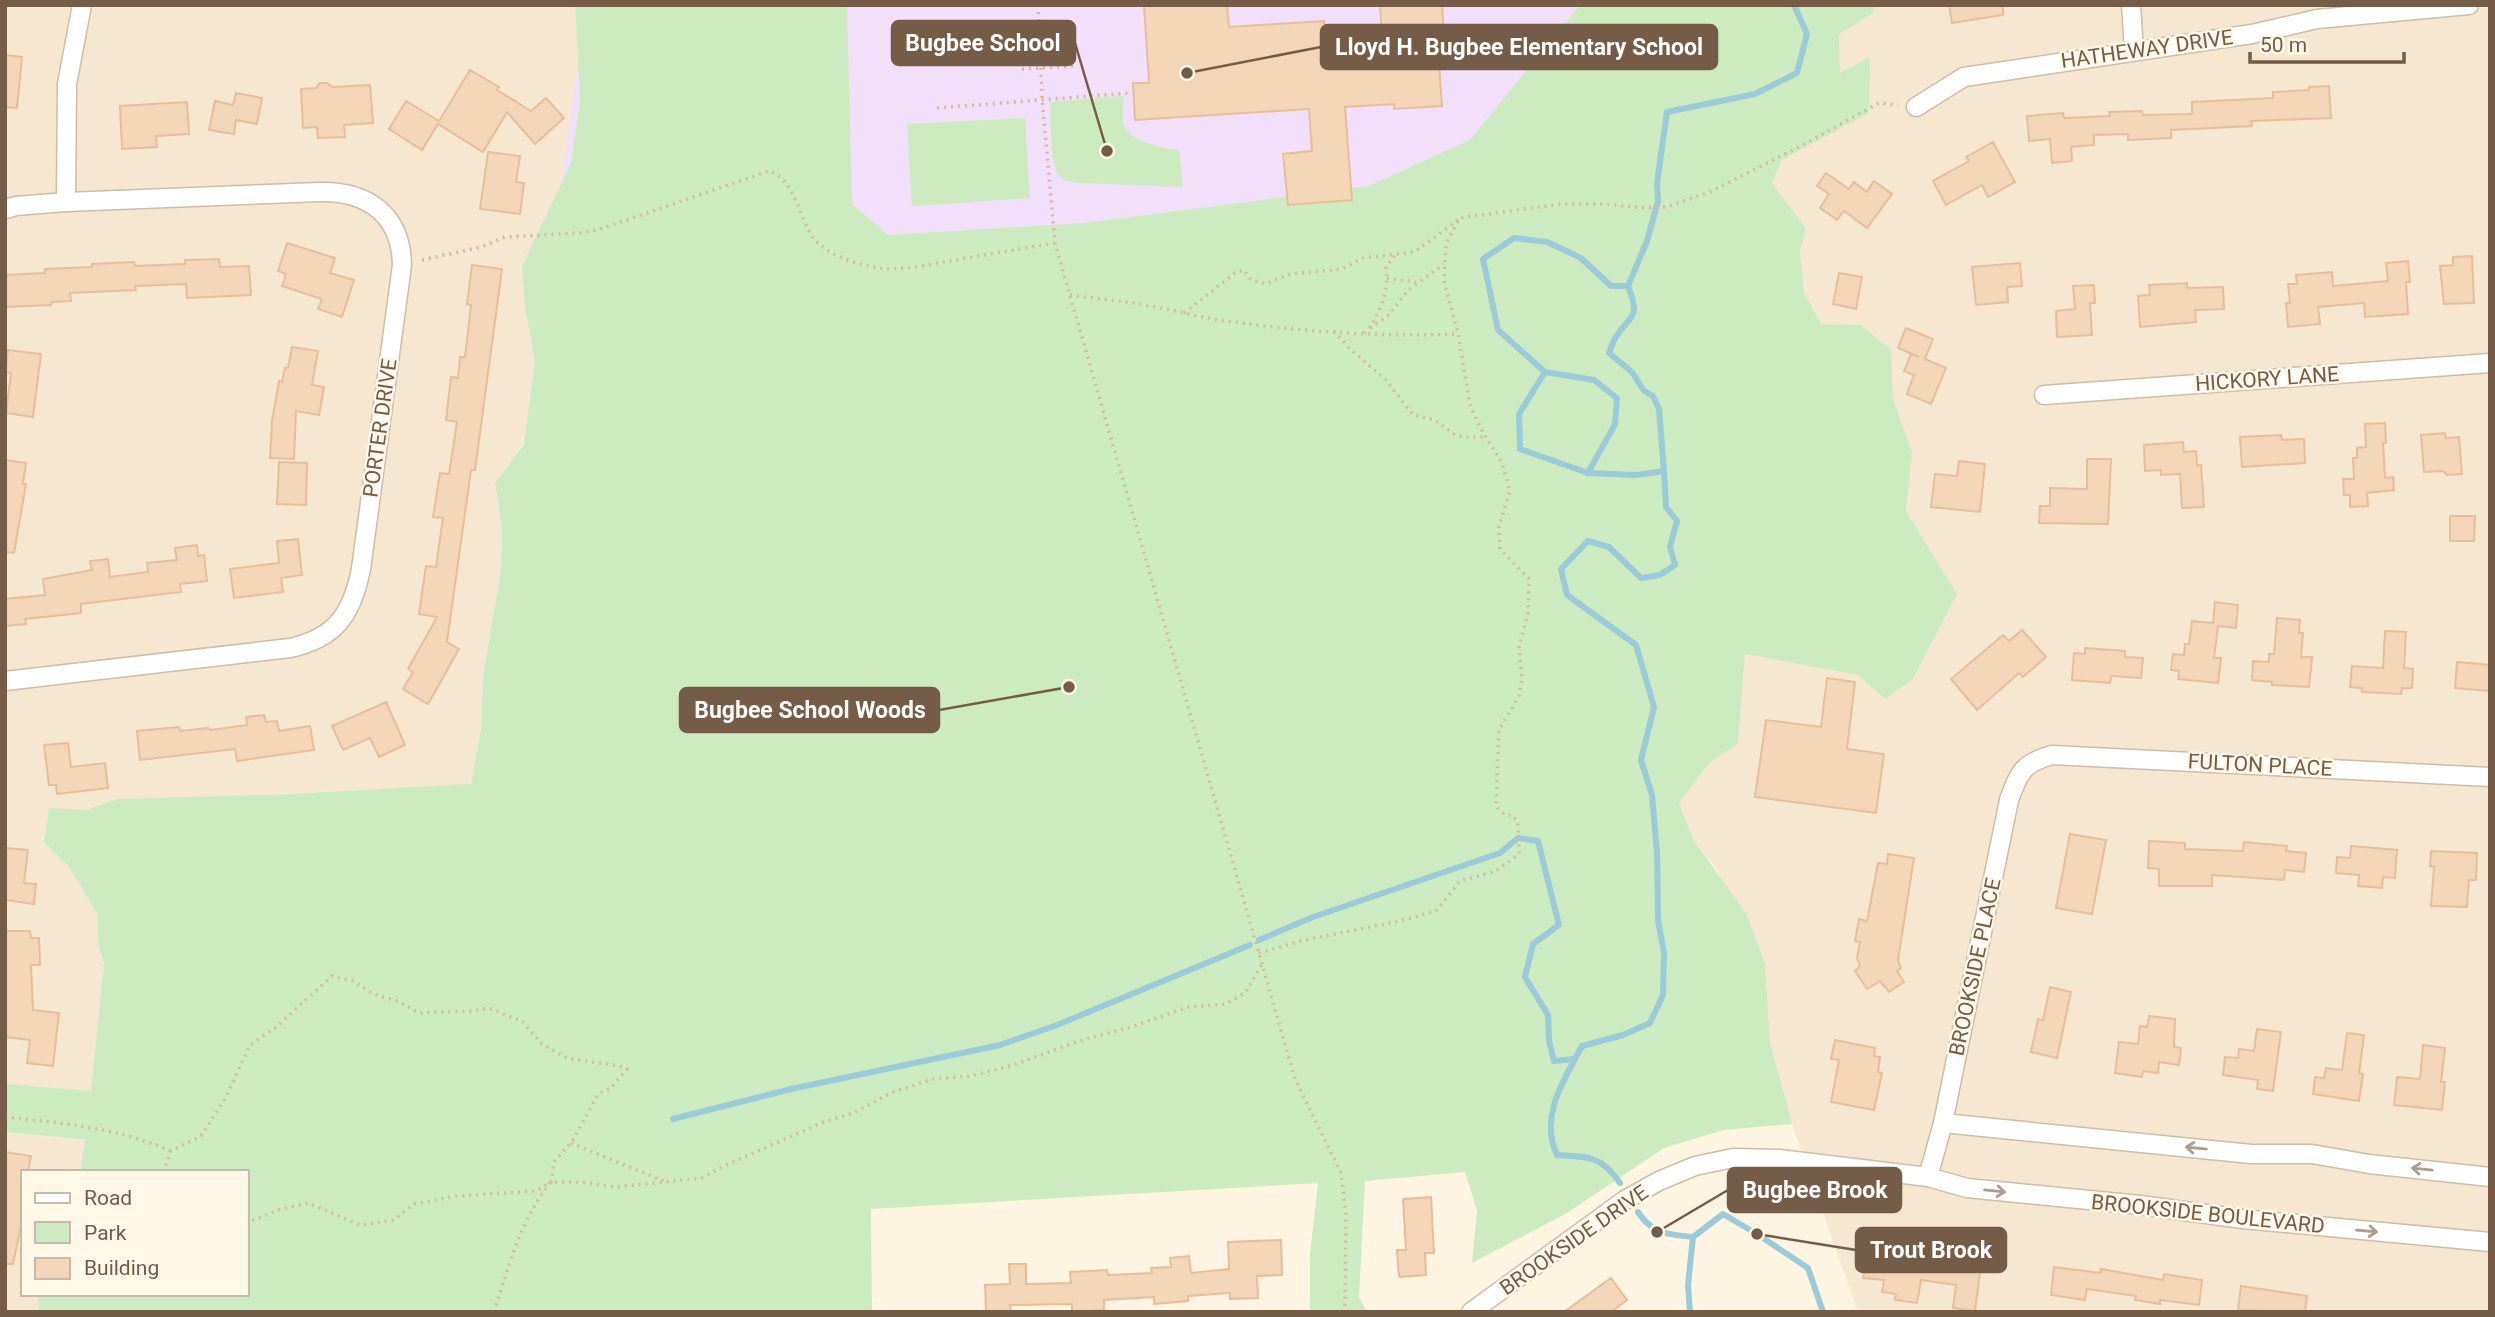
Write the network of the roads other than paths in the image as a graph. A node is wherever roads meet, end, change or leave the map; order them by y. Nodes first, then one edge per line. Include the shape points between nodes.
1 (82, 5) edge
2 (2131, 5) edge
3 (2469, 5) edge
4 (2134, 51) junction
5 (1916, 107) road end
6 (66, 202) junction
7 (5, 209) edge
8 (2490, 363) edge
9 (2044, 395) dead end
10 (5, 681) edge
11 (2031, 761) joint
12 (2490, 777) edge
13 (1943, 1123) junction
14 (1928, 1177) junction
15 (2490, 1177) edge
16 (2490, 1242) edge
17 (1471, 1312) edge

1 - 6 street via 67,84
2 - 4 street
3 - 4 street, HATHEWAY DRIVE via 2317,19 2252,34
4 - 5 street, HATHEWAY DRIVE via 1964,77
6 - 7 street, PORTER DRIVE
6 - 10 street, PORTER DRIVE via 351,194 379,208 397,235 400,279 361,569 356,592 338,625 315,641 290,648
8 - 9 street, HICKORY LANE
11 - 12 street, FULTON PLACE via 2052,755
11 - 13 street, BROOKSIDE PLACE via 2017,777 2009,800
13 - 14 street, BROOKSIDE PLACE
15 -> 13 street via 2312,1154 2251,1154
14 -> 16 street, BROOKSIDE BOULEVARD via 1967,1188
14 - 17 street, BROOKSIDE DRIVE via 1779,1158 1733,1158 1695,1166 1625,1200

